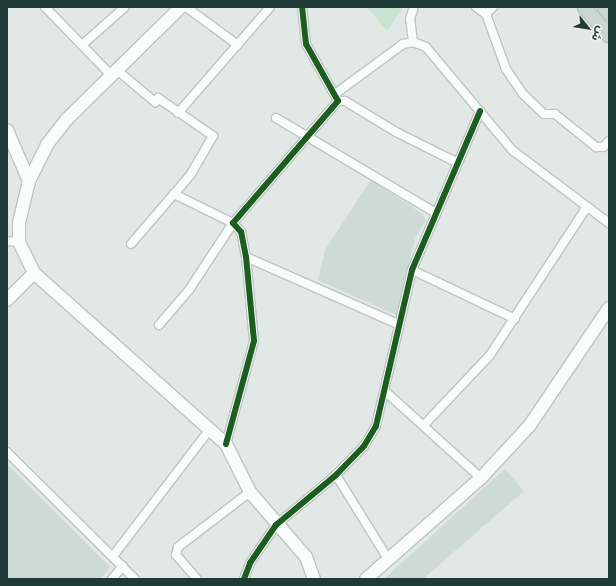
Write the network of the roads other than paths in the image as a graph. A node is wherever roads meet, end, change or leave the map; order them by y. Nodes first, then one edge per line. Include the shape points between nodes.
1 (45, 7) edge
2 (125, 7) edge
3 (181, 7) edge
4 (186, 7) edge
5 (270, 7) edge
6 (302, 7) edge
7 (414, 7) edge
8 (476, 7) edge
9 (492, 7) edge
10 (584, 7) edge
11 (604, 7) edge
12 (609, 13) edge
13 (486, 14) junction
14 (609, 36) edge
15 (413, 42) junction
16 (82, 45) junction
17 (238, 45) junction
18 (114, 72) junction
19 (336, 97) junction
20 (480, 111) junction
21 (178, 113) junction
22 (276, 118) dead end
23 (7, 130) edge
24 (308, 139) junction
25 (609, 141) edge
26 (458, 163) junction
27 (29, 181) junction
28 (174, 194) junction
29 (588, 207) junction
30 (436, 213) junction
31 (233, 223) junction
32 (609, 223) edge
33 (13, 241) edge
34 (131, 244) dead end
35 (246, 257) junction
36 (412, 270) junction
37 (34, 273) junction
38 (7, 300) edge
39 (609, 308) edge
40 (514, 319) junction
41 (398, 324) junction
42 (159, 325) dead end
43 (386, 392) junction
44 (424, 425) junction
45 (210, 429) junction
46 (226, 444) junction
47 (7, 452) edge
48 (336, 475) junction
49 (481, 478) junction
50 (250, 492) junction
51 (276, 525) junction
52 (112, 556) junction
53 (388, 559) junction
54 (123, 566) junction
55 (112, 579) edge
56 (135, 579) edge
57 (197, 579) edge
58 (244, 579) edge
59 (314, 579) edge
60 (366, 579) edge

1 - 16 street
2 - 16 street
3 - 18 main road
4 - 17 street
5 - 17 street
6 - 19 street via 306,44
7 - 15 street via 410,19
8 - 13 street
9 - 13 street
10 - 14 main road
11 - 12 main road
13 - 25 street via 506,69 522,93 544,114 555,114 596,147 603,147
15 - 19 street via 403,44
15 - 20 street via 426,46
16 - 18 street
17 - 21 street
18 - 21 street via 155,102 158,98
18 - 27 main road via 67,119 47,145
19 - 24 street
19 - 26 street via 396,132
20 - 26 street
20 - 29 street via 512,150
21 - 28 street via 213,136 190,174
22 - 24 street
23 - 27 main road
24 - 30 street
24 - 31 street
26 - 30 street
27 - 33 main road
28 - 31 street
28 - 34 street
29 - 32 street
29 - 40 street
30 - 36 street
31 - 35 street via 241,232
31 - 42 street via 189,290
33 - 37 main road
35 - 41 street
35 - 46 street via 254,341
36 - 40 street
36 - 41 street
37 - 38 main road
37 - 45 main road
39 - 49 main road via 530,425
40 - 44 street via 490,355
41 - 43 street
43 - 44 street
43 - 48 street via 376,426 364,446
44 - 49 street
45 - 46 main road
45 - 52 street
46 - 50 main road
47 - 52 street
48 - 51 street
48 - 53 street
49 - 53 main road
50 - 51 main road
50 - 57 street via 178,547 176,555
51 - 58 street via 250,563
51 - 59 main road via 306,557
52 - 54 street
53 - 60 main road
54 - 55 street
54 - 56 street

